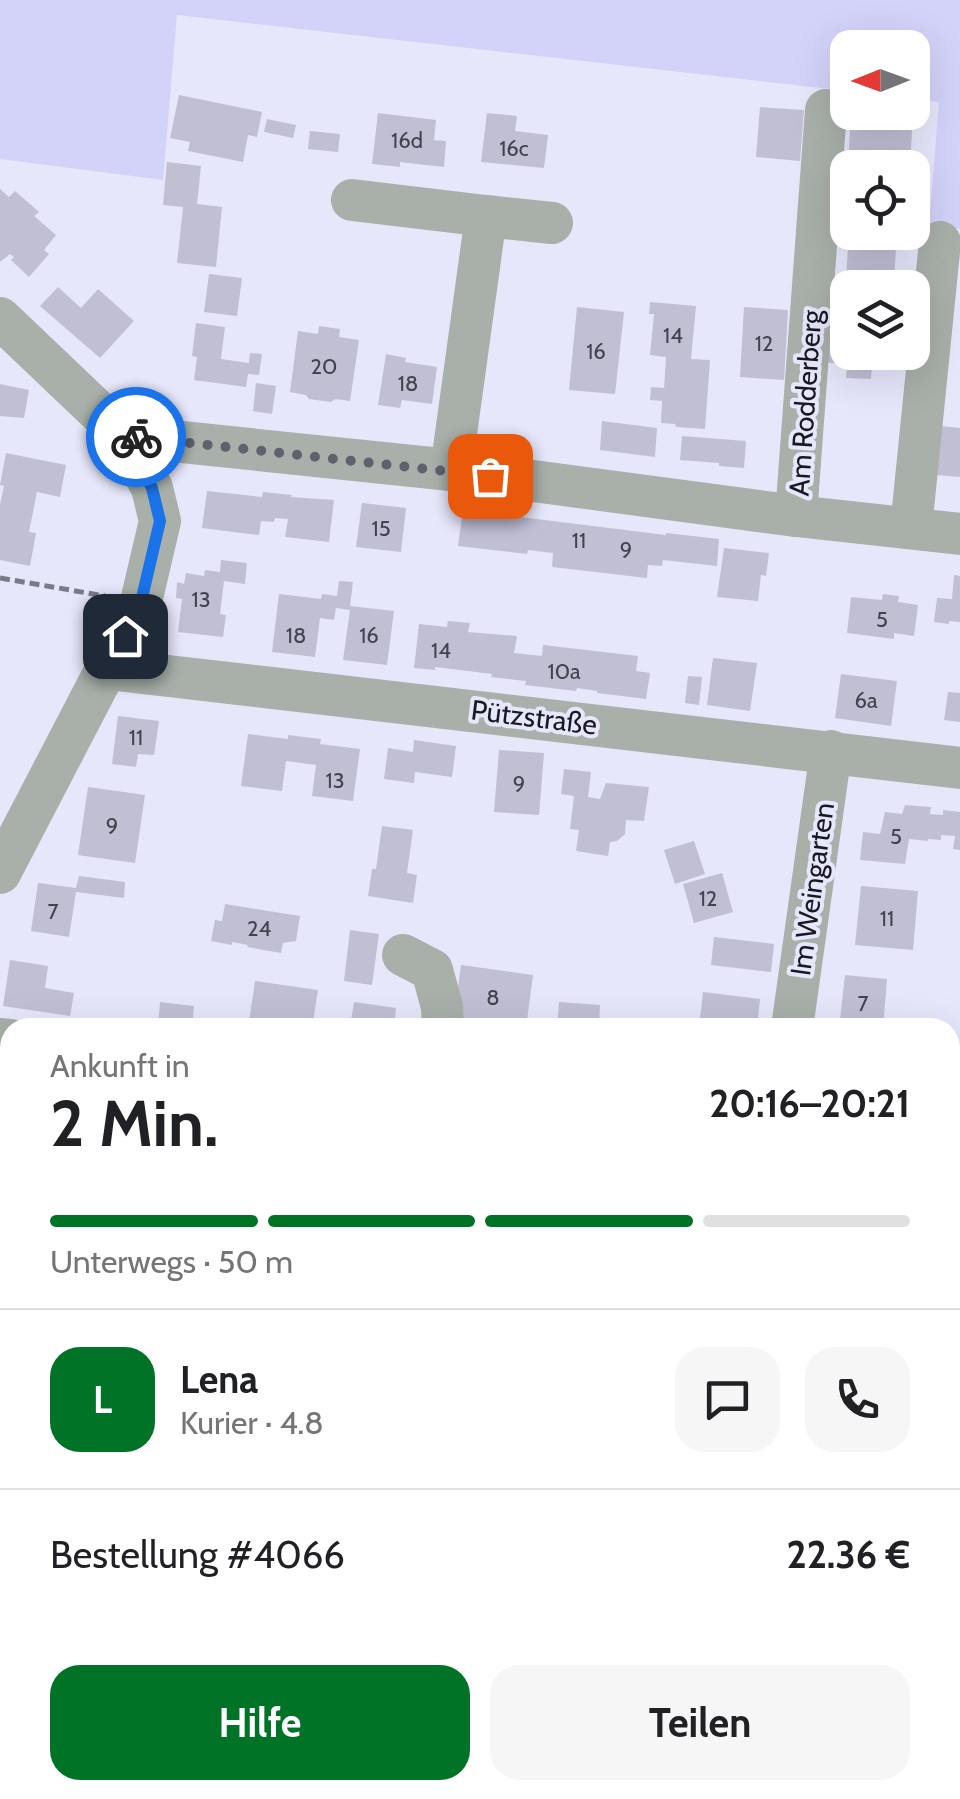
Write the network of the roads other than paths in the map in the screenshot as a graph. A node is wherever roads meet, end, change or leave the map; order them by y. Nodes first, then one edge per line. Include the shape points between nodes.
1 (826, 110) dead end
2 (352, 200) dead end
3 (486, 216) junction
4 (552, 223) dead end
5 (940, 242) dead end
6 (0, 318) edge
7 (124, 436) junction
8 (451, 470) junction
9 (796, 516) junction
10 (910, 528) junction
11 (960, 534) edge
12 (108, 669) junction
13 (831, 752) junction
14 (960, 768) edge
15 (0, 873) edge
16 (402, 955) dead end
17 (443, 1018) edge
18 (793, 1018) edge

1 - 9 street, Am Rodderberg
2 - 3 street
3 - 4 street
3 - 8 street
5 - 10 street
6 - 7 street
7 - 8 street, Am Rodderberg
7 - 12 street via 152,488 160,521 141,602
8 - 9 street, Am Rodderberg
9 - 10 street, Am Rodderberg
10 - 11 street, Am Rodderberg
12 - 13 street, Pützstraße
12 - 15 street
13 - 14 street, Pützstraße
13 - 18 street, Im Weingarten
16 - 17 street via 432,970

